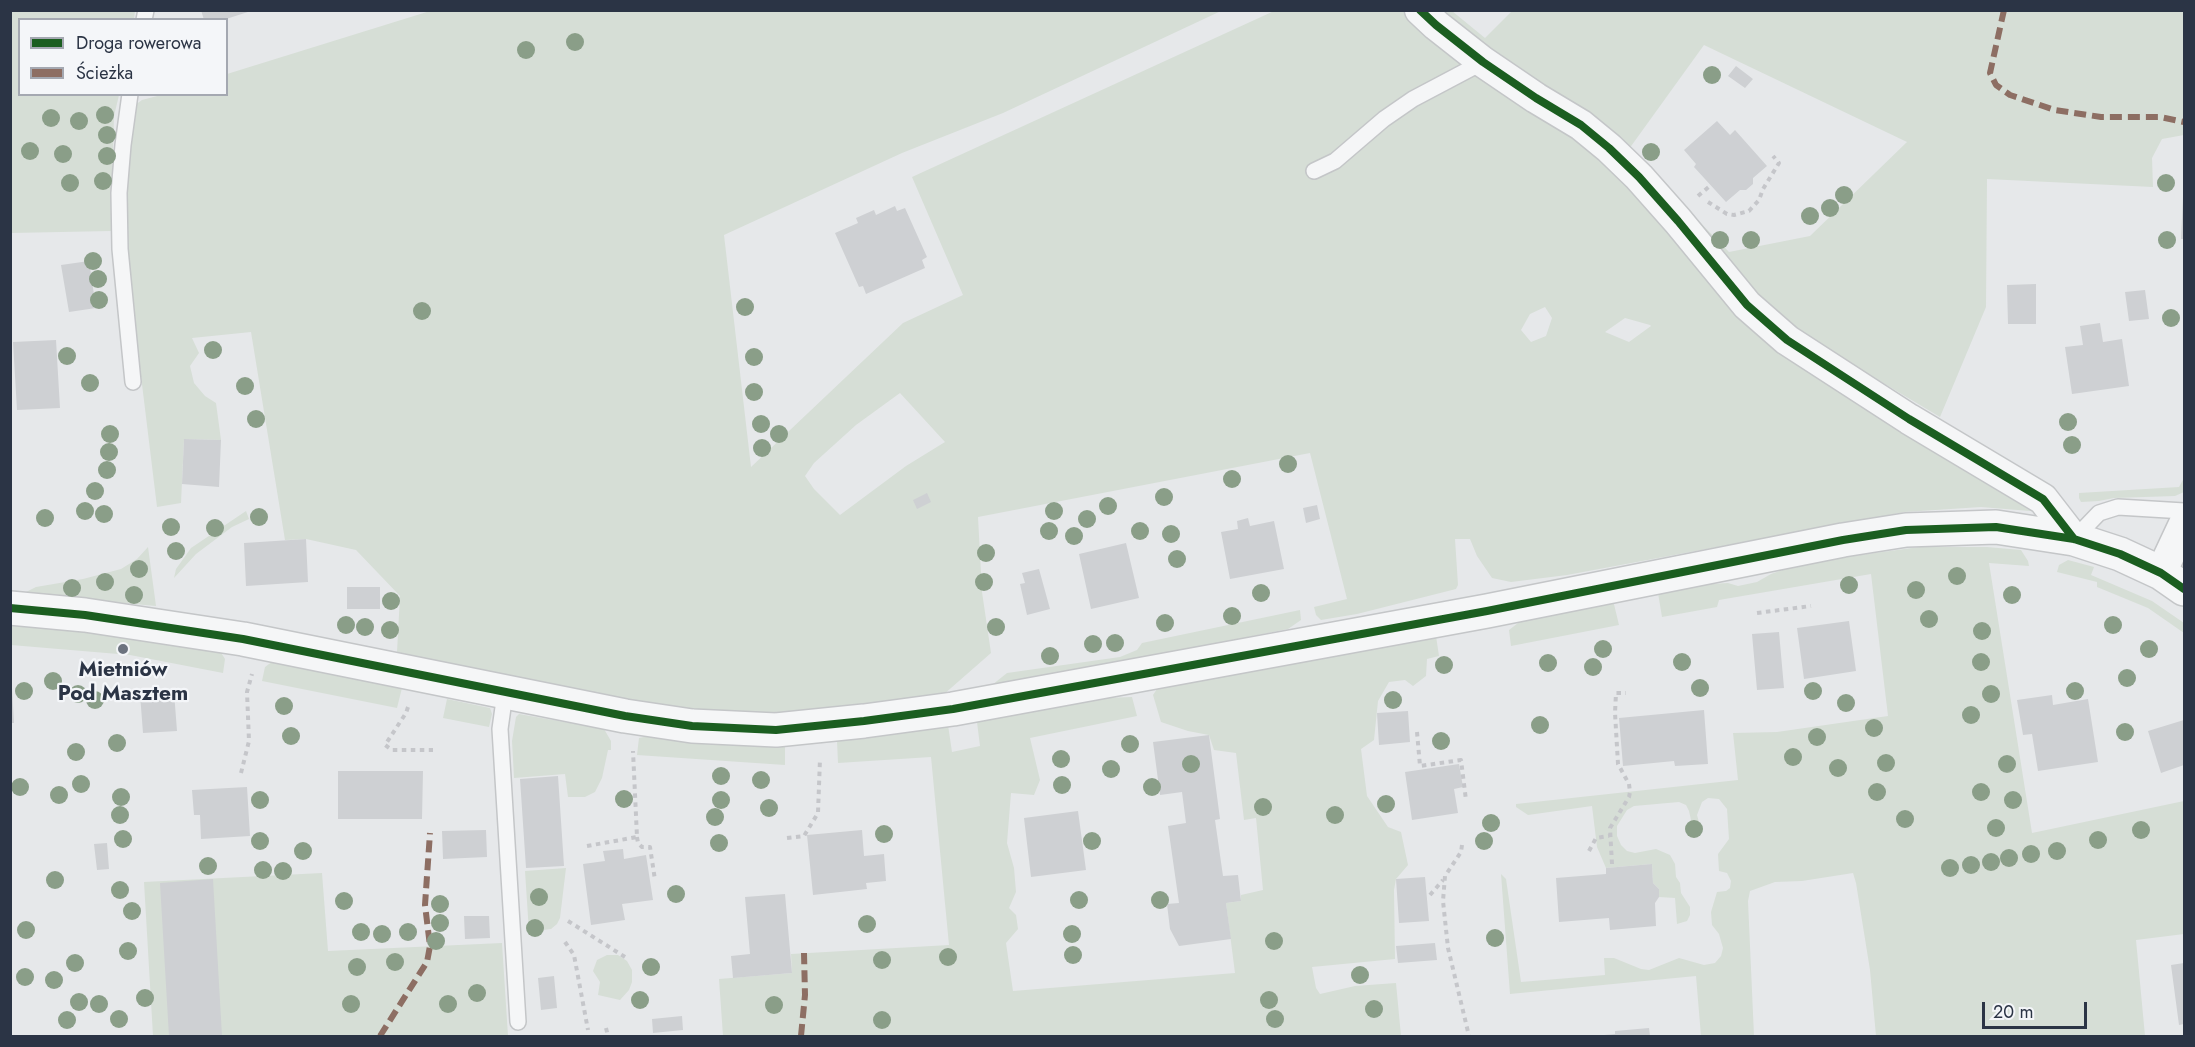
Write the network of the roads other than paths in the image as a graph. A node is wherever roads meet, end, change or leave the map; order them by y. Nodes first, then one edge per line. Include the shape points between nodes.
1 (1420, 10) edge
2 (1483, 62) junction
3 (130, 96) edge
4 (1314, 171) dead end
5 (133, 382) dead end
6 (2184, 511) edge
7 (2184, 525) edge
8 (2074, 538) junction
9 (2173, 581) edge
10 (10, 609) edge
11 (505, 693) junction
12 (518, 1023) dead end

1 - 2 street
2 - 4 lane via 1413,99 1335,161
2 - 8 street via 1581,125 1609,148 1658,199 1746,305 1787,340 2043,499
3 - 5 lane via 119,193 119,238
6 - 8 lane via 2118,507 2099,513
7 - 9 street
8 - 9 street via 2120,554
8 - 11 street via 1996,526 1906,530 953,709 817,727 776,730 692,726
10 - 11 street via 86,615 243,639
11 - 12 lane via 500,729

